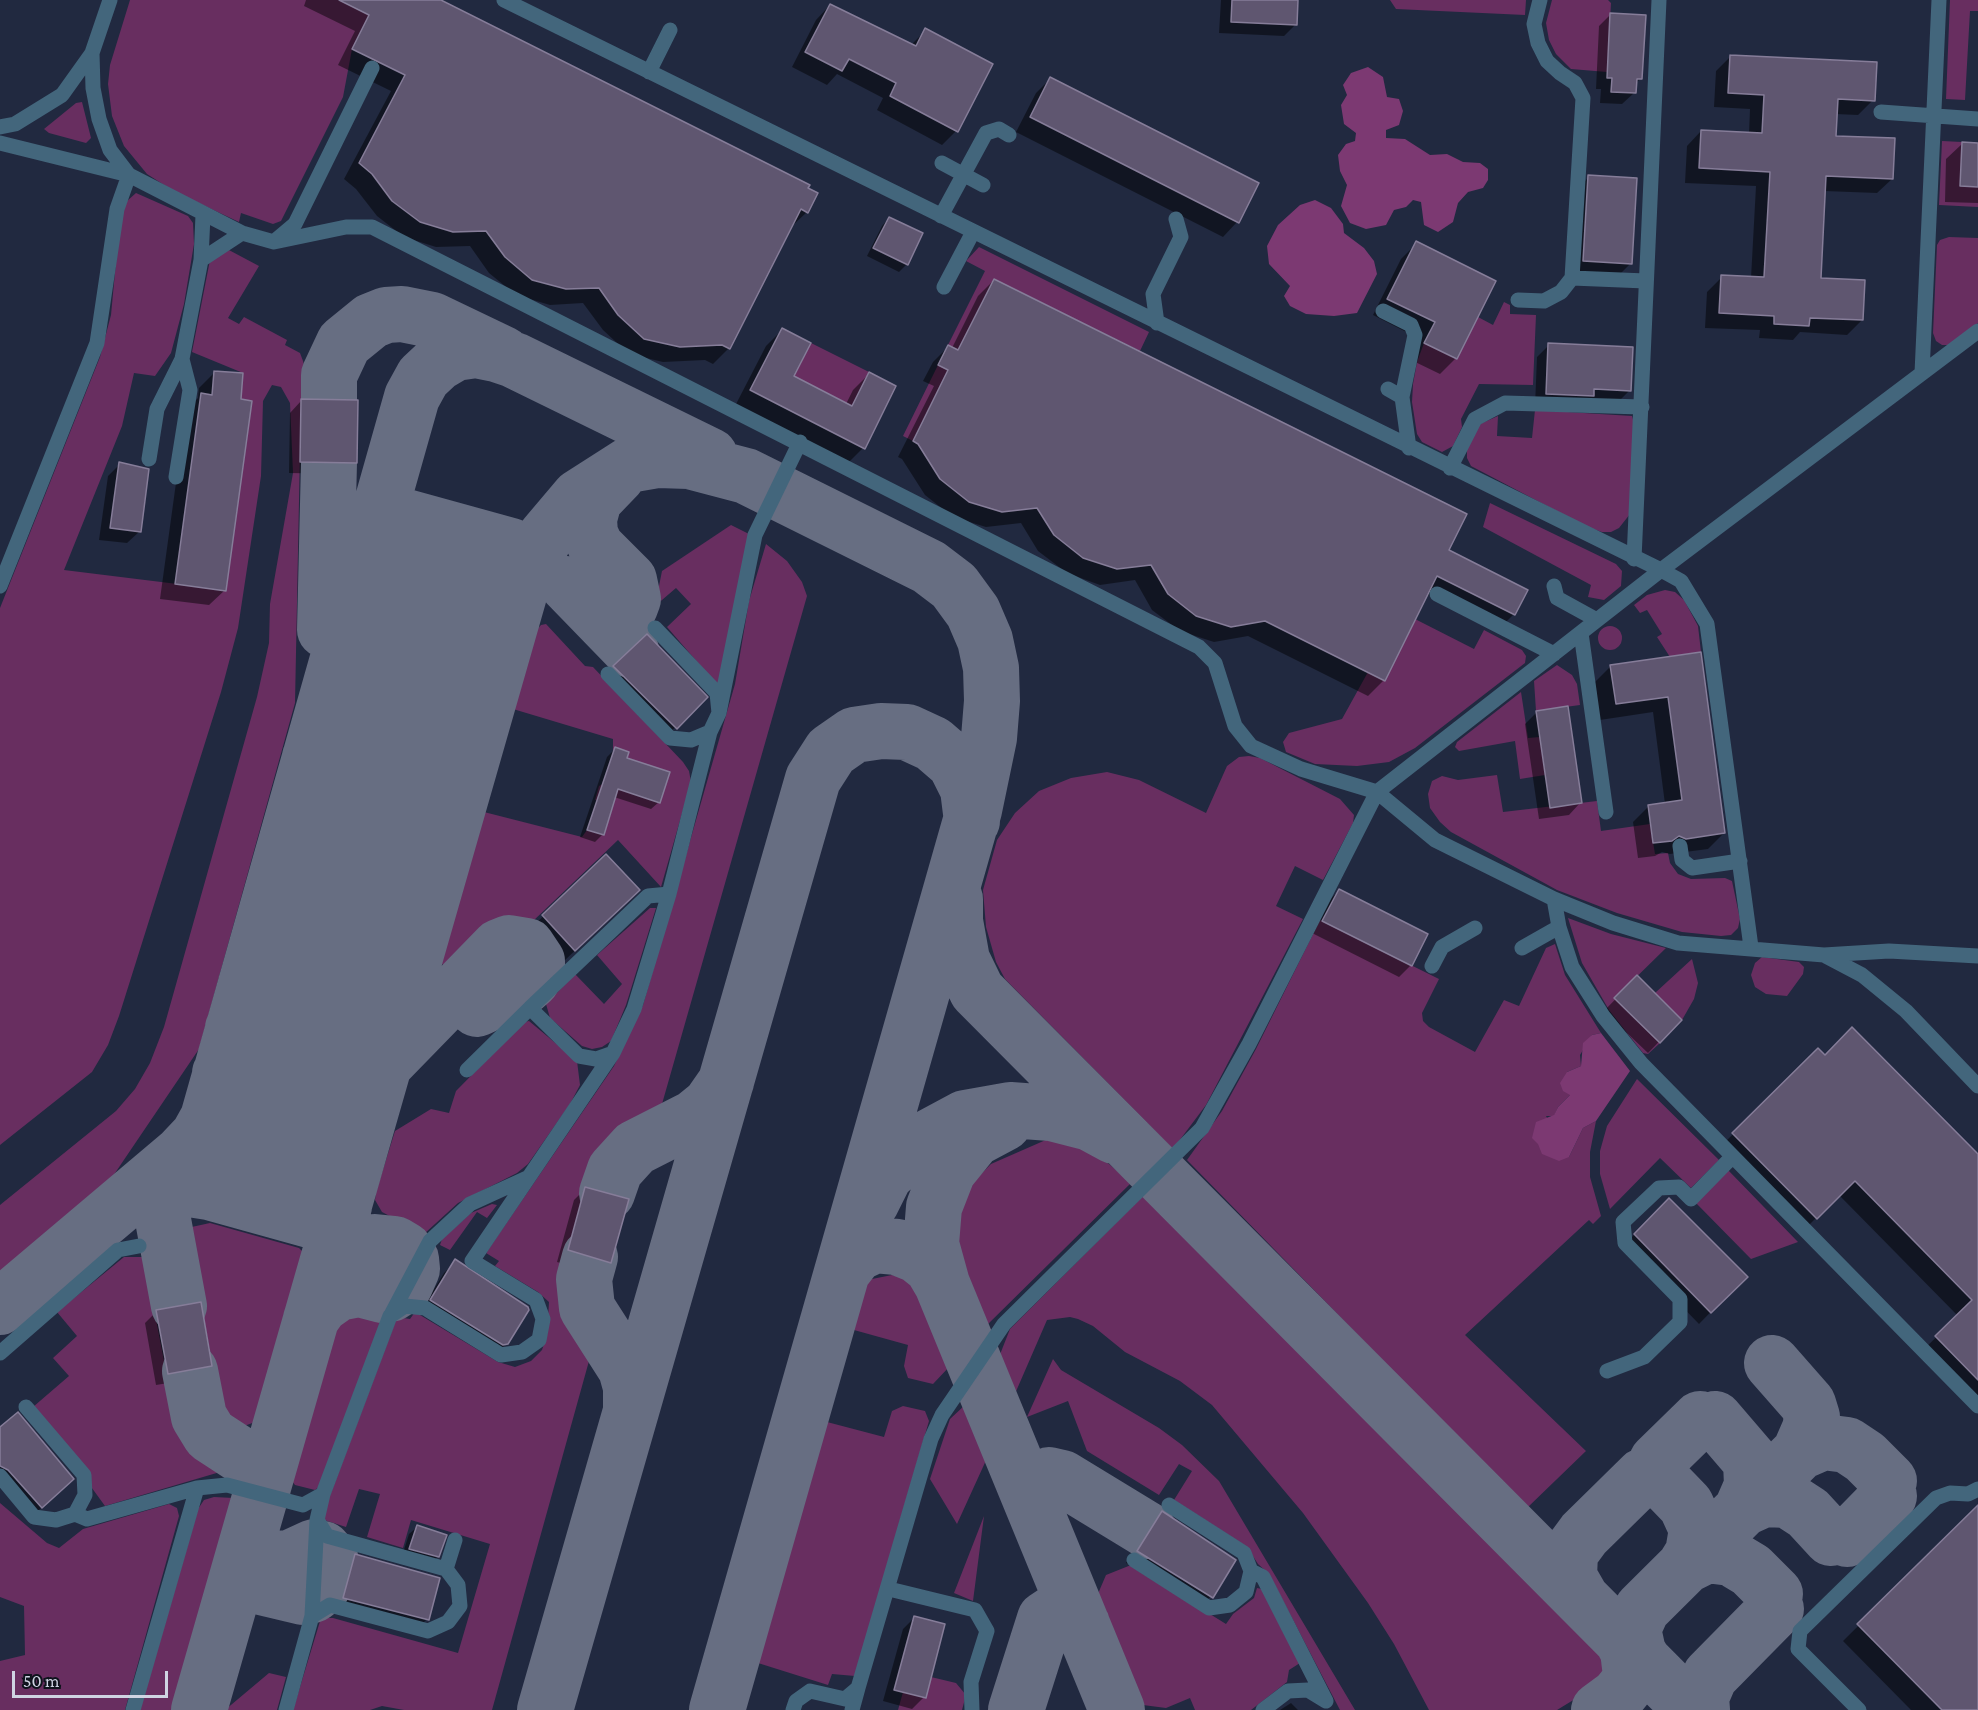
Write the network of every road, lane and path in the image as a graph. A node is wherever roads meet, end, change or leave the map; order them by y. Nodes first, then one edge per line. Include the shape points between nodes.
1 (110, 0) edge
2 (504, 0) edge
3 (1540, 0) edge
4 (1659, 0) edge
5 (1939, 0) edge
6 (670, 30) dead end
7 (92, 53) junction
8 (372, 68) dead end
9 (649, 72) junction
10 (1881, 112) dead end
11 (1934, 116) junction
12 (1978, 118) edge
13 (0, 127) edge
14 (1009, 135) dead end
15 (0, 143) edge
16 (942, 163) dead end
17 (964, 174) junction
18 (129, 175) junction
19 (983, 185) dead end
20 (203, 215) junction
21 (941, 216) junction
22 (1176, 219) dead end
23 (973, 232) junction
24 (242, 233) junction
25 (274, 242) junction
26 (201, 260) junction
27 (1150, 270) dead end
28 (1572, 278) junction
29 (1646, 281) junction
30 (944, 287) dead end
31 (1155, 288) junction
32 (1518, 300) dead end
33 (1383, 311) dead end
34 (1157, 323) junction
35 (1978, 331) edge
36 (182, 359) junction
37 (1922, 373) junction
38 (1388, 389) dead end
39 (1402, 397) junction
40 (1642, 407) junction
41 (800, 442) junction
42 (1409, 448) junction
43 (149, 459) dead end
44 (1450, 468) junction
45 (176, 477) dead end
46 (1634, 559) junction
47 (1661, 570) junction
48 (0, 586) edge
49 (1554, 586) dead end
50 (1437, 594) dead end
51 (1597, 620) junction
52 (656, 628) dead end
53 (1581, 633) junction
54 (1554, 654) junction
55 (608, 674) dead end
56 (719, 713) junction
57 (710, 732) junction
58 (1377, 792) junction
59 (1606, 812) dead end
60 (1680, 846) dead end
61 (1740, 861) junction
62 (669, 894) junction
63 (1554, 899) junction
64 (1559, 927) junction
65 (1475, 928) dead end
66 (1751, 947) junction
67 (1522, 948) dead end
68 (1824, 955) junction
69 (1978, 956) edge
70 (1432, 966) dead end
71 (530, 1008) junction
72 (613, 1053) junction
73 (467, 1070) dead end
74 (1978, 1086) edge
75 (1732, 1157) junction
76 (529, 1177) junction
77 (139, 1246) dead end
78 (390, 1316) junction
79 (0, 1353) edge
80 (1607, 1371) dead end
81 (1978, 1406) edge
82 (26, 1407) dead end
83 (0, 1476) edge
84 (197, 1488) junction
85 (1978, 1489) edge
86 (323, 1494) junction
87 (1169, 1505) dead end
88 (75, 1514) junction
89 (317, 1520) junction
90 (455, 1540) dead end
91 (1134, 1560) dead end
92 (446, 1569) junction
93 (1251, 1571) junction
94 (889, 1588) junction
95 (312, 1616) junction
96 (858, 1688) junction
97 (1328, 1706) edge
98 (133, 1710) edge
99 (286, 1710) edge
100 (793, 1710) edge
101 (852, 1710) edge
102 (972, 1710) edge
103 (1263, 1710) edge
104 (1859, 1710) edge

1 - 7 lane
2 - 9 lane
3 - 28 lane via 1534,24 1538,43 1547,61 1575,83 1583,98
4 - 29 lane
5 - 11 lane
6 - 9 lane
7 - 13 lane via 62,96 15,124
7 - 18 lane via 99,119 110,150
8 - 25 lane via 295,224
9 - 21 lane
10 - 11 lane
11 - 12 lane
11 - 37 lane
14 - 17 lane via 999,129 986,133
15 - 18 lane
16 - 17 lane
17 - 19 lane
17 - 21 lane
18 - 20 lane
18 - 48 lane via 117,209 97,344
20 - 24 lane
20 - 26 lane
21 - 23 lane
22 - 31 lane via 1181,237
23 - 30 lane
23 - 34 lane
24 - 25 lane
24 - 26 lane
25 - 41 lane via 346,227 372,227
26 - 36 lane
27 - 31 lane
28 - 29 lane
28 - 32 lane via 1561,292 1544,301
29 - 40 lane
31 - 34 lane
33 - 39 lane via 1411,325 1415,335
34 - 42 lane
35 - 37 lane
36 - 43 lane via 156,409
36 - 45 lane via 190,390
37 - 47 lane
38 - 39 lane
39 - 42 lane
40 - 44 lane via 1505,403 1475,419
40 - 46 lane
41 - 56 lane via 755,535
41 - 58 lane via 1199,647 1215,663 1235,726 1251,746 1301,769
42 - 44 lane
44 - 46 lane
46 - 47 lane
47 - 51 lane
47 - 61 lane via 1681,580 1707,624
49 - 51 lane via 1557,598
50 - 54 lane
51 - 53 lane
52 - 56 lane via 717,693
53 - 54 lane
53 - 59 lane
54 - 58 lane
55 - 57 lane via 670,738 691,740
56 - 57 lane
57 - 62 lane
58 - 63 lane via 1435,840
58 - 94 lane via 1202,1128 1004,1324 942,1415
60 - 61 lane via 1682,860 1692,868
61 - 66 lane
62 - 71 lane via 648,896
62 - 72 lane via 634,1009
63 - 64 lane
63 - 66 lane via 1678,943
64 - 67 lane
64 - 75 lane via 1572,967 1603,1016 1648,1072
65 - 70 lane via 1442,947
66 - 68 lane
68 - 69 lane via 1889,951
68 - 74 lane via 1862,975 1906,1011
71 - 72 lane via 579,1056 596,1059
71 - 73 lane
72 - 76 lane
75 - 80 lane via 1691,1199 1679,1187 1659,1188 1623,1222 1625,1243 1680,1299 1680,1322 1644,1357
75 - 81 lane
76 - 78 lane via 470,1204 430,1241
76 - 78 lane via 472,1261 536,1300 543,1319 539,1340 522,1352 501,1355 425,1308 405,1306
77 - 79 lane via 118,1250
78 - 86 lane
82 - 88 lane via 84,1475 85,1495
83 - 88 lane via 34,1517 56,1520
84 - 86 lane via 226,1485 303,1505
84 - 88 lane via 87,1519
84 - 98 lane
85 - 104 lane via 1936,1498 1800,1631 1798,1649
86 - 89 lane
87 - 93 lane via 1244,1552
89 - 92 lane via 327,1536
89 - 95 lane
90 - 92 lane
91 - 93 lane via 1209,1608 1230,1605 1246,1592
92 - 95 lane via 458,1585 460,1606 448,1622 428,1631 330,1605
93 - 97 lane via 1263,1577
94 - 96 lane
94 - 102 lane via 975,1610 987,1632 971,1682
95 - 99 lane
96 - 100 lane via 845,1699 810,1691 796,1701
96 - 101 lane
97 - 103 lane via 1308,1690 1288,1691

